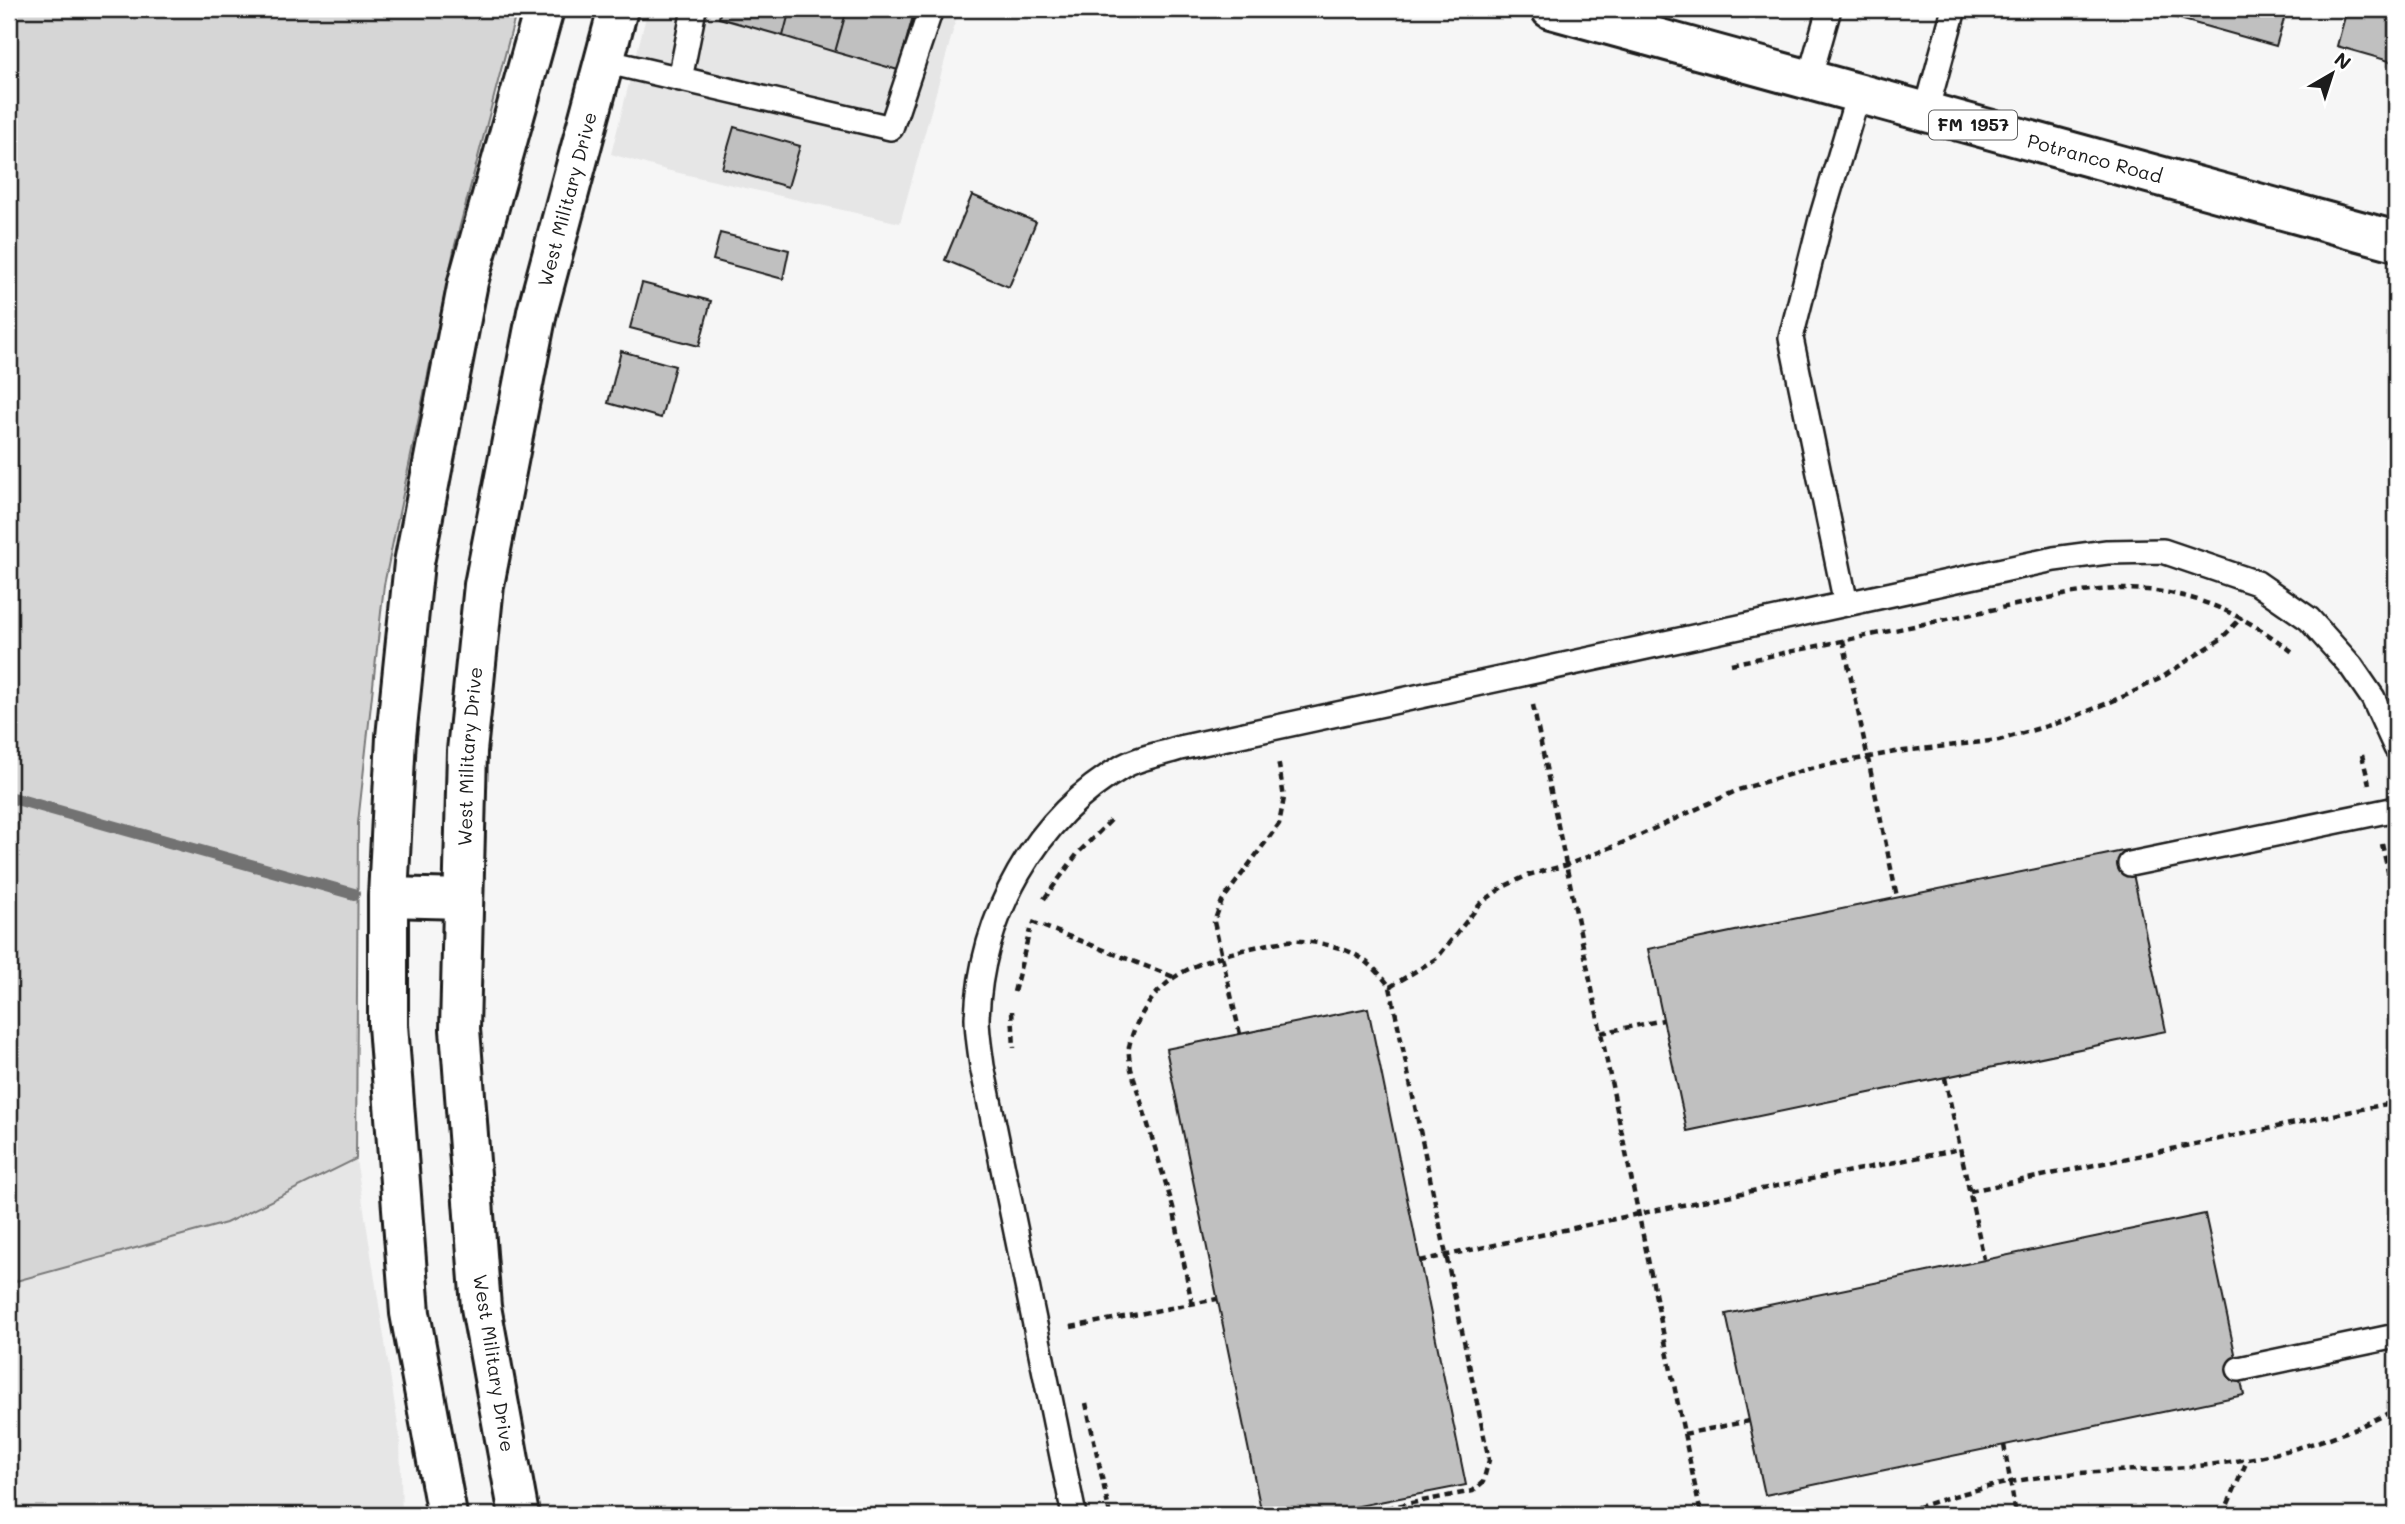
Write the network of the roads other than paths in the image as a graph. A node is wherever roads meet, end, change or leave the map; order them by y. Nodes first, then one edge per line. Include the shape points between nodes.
1 (544, 9) edge
2 (618, 9) edge
3 (694, 9) edge
4 (931, 9) edge
5 (1551, 9) edge
6 (1829, 9) edge
7 (1954, 9) edge
8 (604, 61) junction
9 (680, 79) junction
10 (1810, 80) junction
11 (1857, 95) junction
12 (1926, 112) junction
13 (2396, 241) edge
14 (1846, 604) junction
15 (2396, 748) edge
16 (2386, 811) edge
17 (2130, 864) dead end
18 (388, 897) junction
19 (463, 900) junction
20 (2396, 1336) edge
21 (2239, 1369) dead end
22 (447, 1515) edge
23 (519, 1515) edge
24 (1074, 1515) edge

1 - 18 main road via 468,282 414,563 396,737
2 - 8 main road, West Military Drive
3 - 9 lane
4 - 9 lane via 891,128
5 - 10 main road, Potranco Road / FM 1957
6 - 10 lane
7 - 12 lane
8 - 9 lane
8 - 19 main road, West Military Drive via 537,313 484,585 467,751
10 - 11 main road, Potranco Road / FM 1957
11 - 12 main road, Potranco Road / FM 1957
11 - 14 lane via 1791,338
12 - 13 main road, Potranco Road / FM 1957
14 - 15 lane via 2054,559 2163,551 2257,583 2309,619 2366,687
14 - 24 lane via 1180,748 1127,765 1081,795 1057,819 1017,874 992,932 977,1020 982,1066
16 - 17 lane
18 - 19 main road
18 - 22 main road via 388,1025 410,1313
19 - 23 main road, West Military Drive via 460,1029 481,1307
20 - 21 lane

